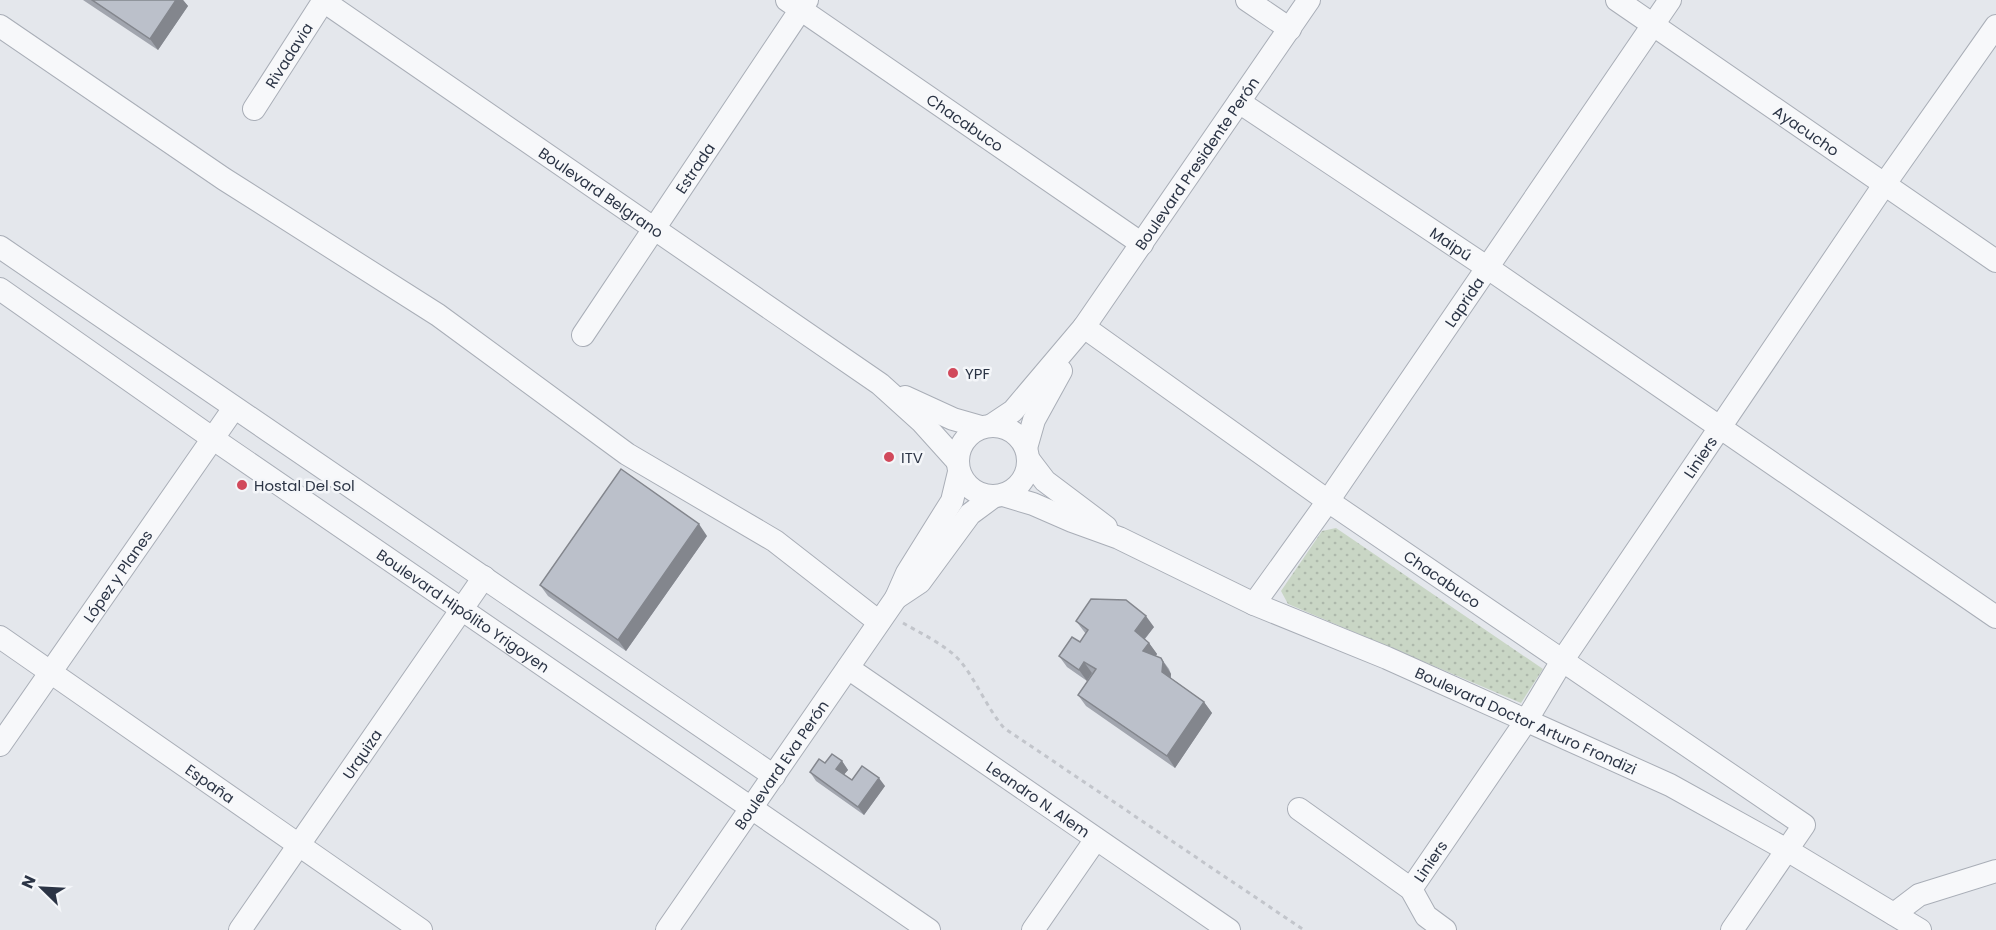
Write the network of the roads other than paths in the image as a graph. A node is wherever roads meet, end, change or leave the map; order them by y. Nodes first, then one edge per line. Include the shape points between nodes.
1 (323, 0) edge
2 (1247, 0) edge
3 (1309, 0) edge
4 (1617, 0) edge
5 (1671, 0) edge
6 (798, 3) edge
7 (1653, 25) junction
8 (0, 26) edge
9 (1996, 26) edge
10 (1290, 29) junction
11 (1239, 102) junction
12 (254, 109) dead end
13 (1884, 185) junction
14 (653, 227) junction
15 (1142, 244) junction
16 (0, 248) edge
17 (1996, 261) edge
18 (1488, 268) junction
19 (0, 289) edge
20 (1084, 327) junction
21 (583, 335) dead end
22 (880, 384) junction
23 (234, 408) junction
24 (986, 426) junction
25 (1721, 427) junction
26 (212, 438) junction
27 (1028, 454) junction
28 (958, 466) junction
29 (998, 496) junction
30 (1328, 501) junction
31 (1119, 538) junction
32 (484, 577) junction
33 (1254, 604) junction
34 (462, 609) junction
35 (887, 611) junction
36 (1996, 616) edge
37 (0, 637) edge
38 (1562, 662) junction
39 (848, 668) junction
40 (51, 672) junction
41 (1526, 721) junction
42 (0, 745) edge
43 (774, 776) junction
44 (752, 807) junction
45 (1299, 809) dead end
46 (1096, 839) junction
47 (299, 844) junction
48 (1787, 850) junction
49 (1996, 871) edge
50 (1411, 889) junction
51 (1894, 914) junction
52 (240, 930) edge
53 (421, 930) edge
54 (667, 930) edge
55 (929, 930) edge
56 (1033, 930) edge
57 (1229, 930) edge
58 (1445, 930) edge
59 (1732, 930) edge
60 (1920, 930) edge

1 - 12 street, Rivadavia
1 - 14 street, Boulevard Belgrano
2 - 10 street
3 - 10 street, Boulevard Presidente Perón
4 - 7 street, Ayacucho
5 - 7 street, Laprida
6 - 14 street, Estrada
6 - 15 street, Chacabuco
7 - 13 street, Ayacucho
7 - 18 street, Laprida
8 - 35 street via 224,179 438,315 627,454
9 - 13 street, Liniers
10 - 11 street, Boulevard Presidente Perón
11 - 15 street, Boulevard Presidente Perón
11 - 18 street, Maipú
13 - 17 street, Ayacucho
13 - 25 street, Liniers
14 - 21 street, Estrada
14 - 22 street, Boulevard Belgrano
15 - 20 street, Boulevard Presidente Perón
16 - 23 street
18 - 25 street, Maipú
18 - 30 street, Laprida
19 - 26 street, Boulevard Hipólito Yrigoyen
20 - 24 street, Boulevard Presidente Perón via 1013,411
20 - 27 street, Boulevard Presidente Perón via 1034,420
20 - 30 street, Chacabuco
22 - 24 street, Boulevard Belgrano via 953,419
22 - 28 street, Boulevard Belgrano via 921,421
23 - 26 street, López y Planes
23 - 32 street
24 - 27 street via 1012,430
24 - 28 street, Boulevard Presidente Perón via 964,440
25 - 36 street, Maipú
25 - 38 street, Liniers
26 - 34 street, Boulevard Hipólito Yrigoyen
26 - 40 street, López y Planes
27 - 29 street, Boulevard Presidente Perón via 1022,482
27 - 31 street, Boulevard Doctor Arturo Frondizi via 1045,481
28 - 29 street via 971,490
28 - 35 street, Boulevard Presidente Perón via 952,501
29 - 31 street, Boulevard Doctor Arturo Frondizi via 1033,504
29 - 35 street, Boulevard Presidente Perón via 970,514 920,582
30 - 33 street, Laprida
30 - 38 street, Chacabuco
31 - 33 street, Boulevard Doctor Arturo Frondizi
32 - 34 street, Urquiza
32 - 43 street
33 - 41 street, Boulevard Doctor Arturo Frondizi
34 - 44 street, Boulevard Hipólito Yrigoyen
34 - 47 street, Urquiza
35 - 39 street, Boulevard Eva Perón
37 - 40 street, España
38 - 41 street, Liniers
38 - 48 street, Chacabuco via 1804,825
39 - 43 street, Boulevard Eva Perón
39 - 46 street, Leandro N. Alem
40 - 42 street, López y Planes
40 - 47 street, España
41 - 48 street, Boulevard Doctor Arturo Frondizi via 1670,785
41 - 50 street, Liniers
43 - 44 street, Boulevard Eva Perón
44 - 54 street, Boulevard Eva Perón
44 - 55 street, Boulevard Hipólito Yrigoyen
45 - 50 street
46 - 56 street
46 - 57 street, Leandro N. Alem
47 - 52 street, Urquiza
47 - 53 street, España
48 - 51 street, Boulevard Doctor Arturo Frondizi
48 - 59 street
49 - 51 street via 1919,895
50 - 58 street via 1426,916
51 - 60 street, Boulevard Doctor Arturo Frondizi

